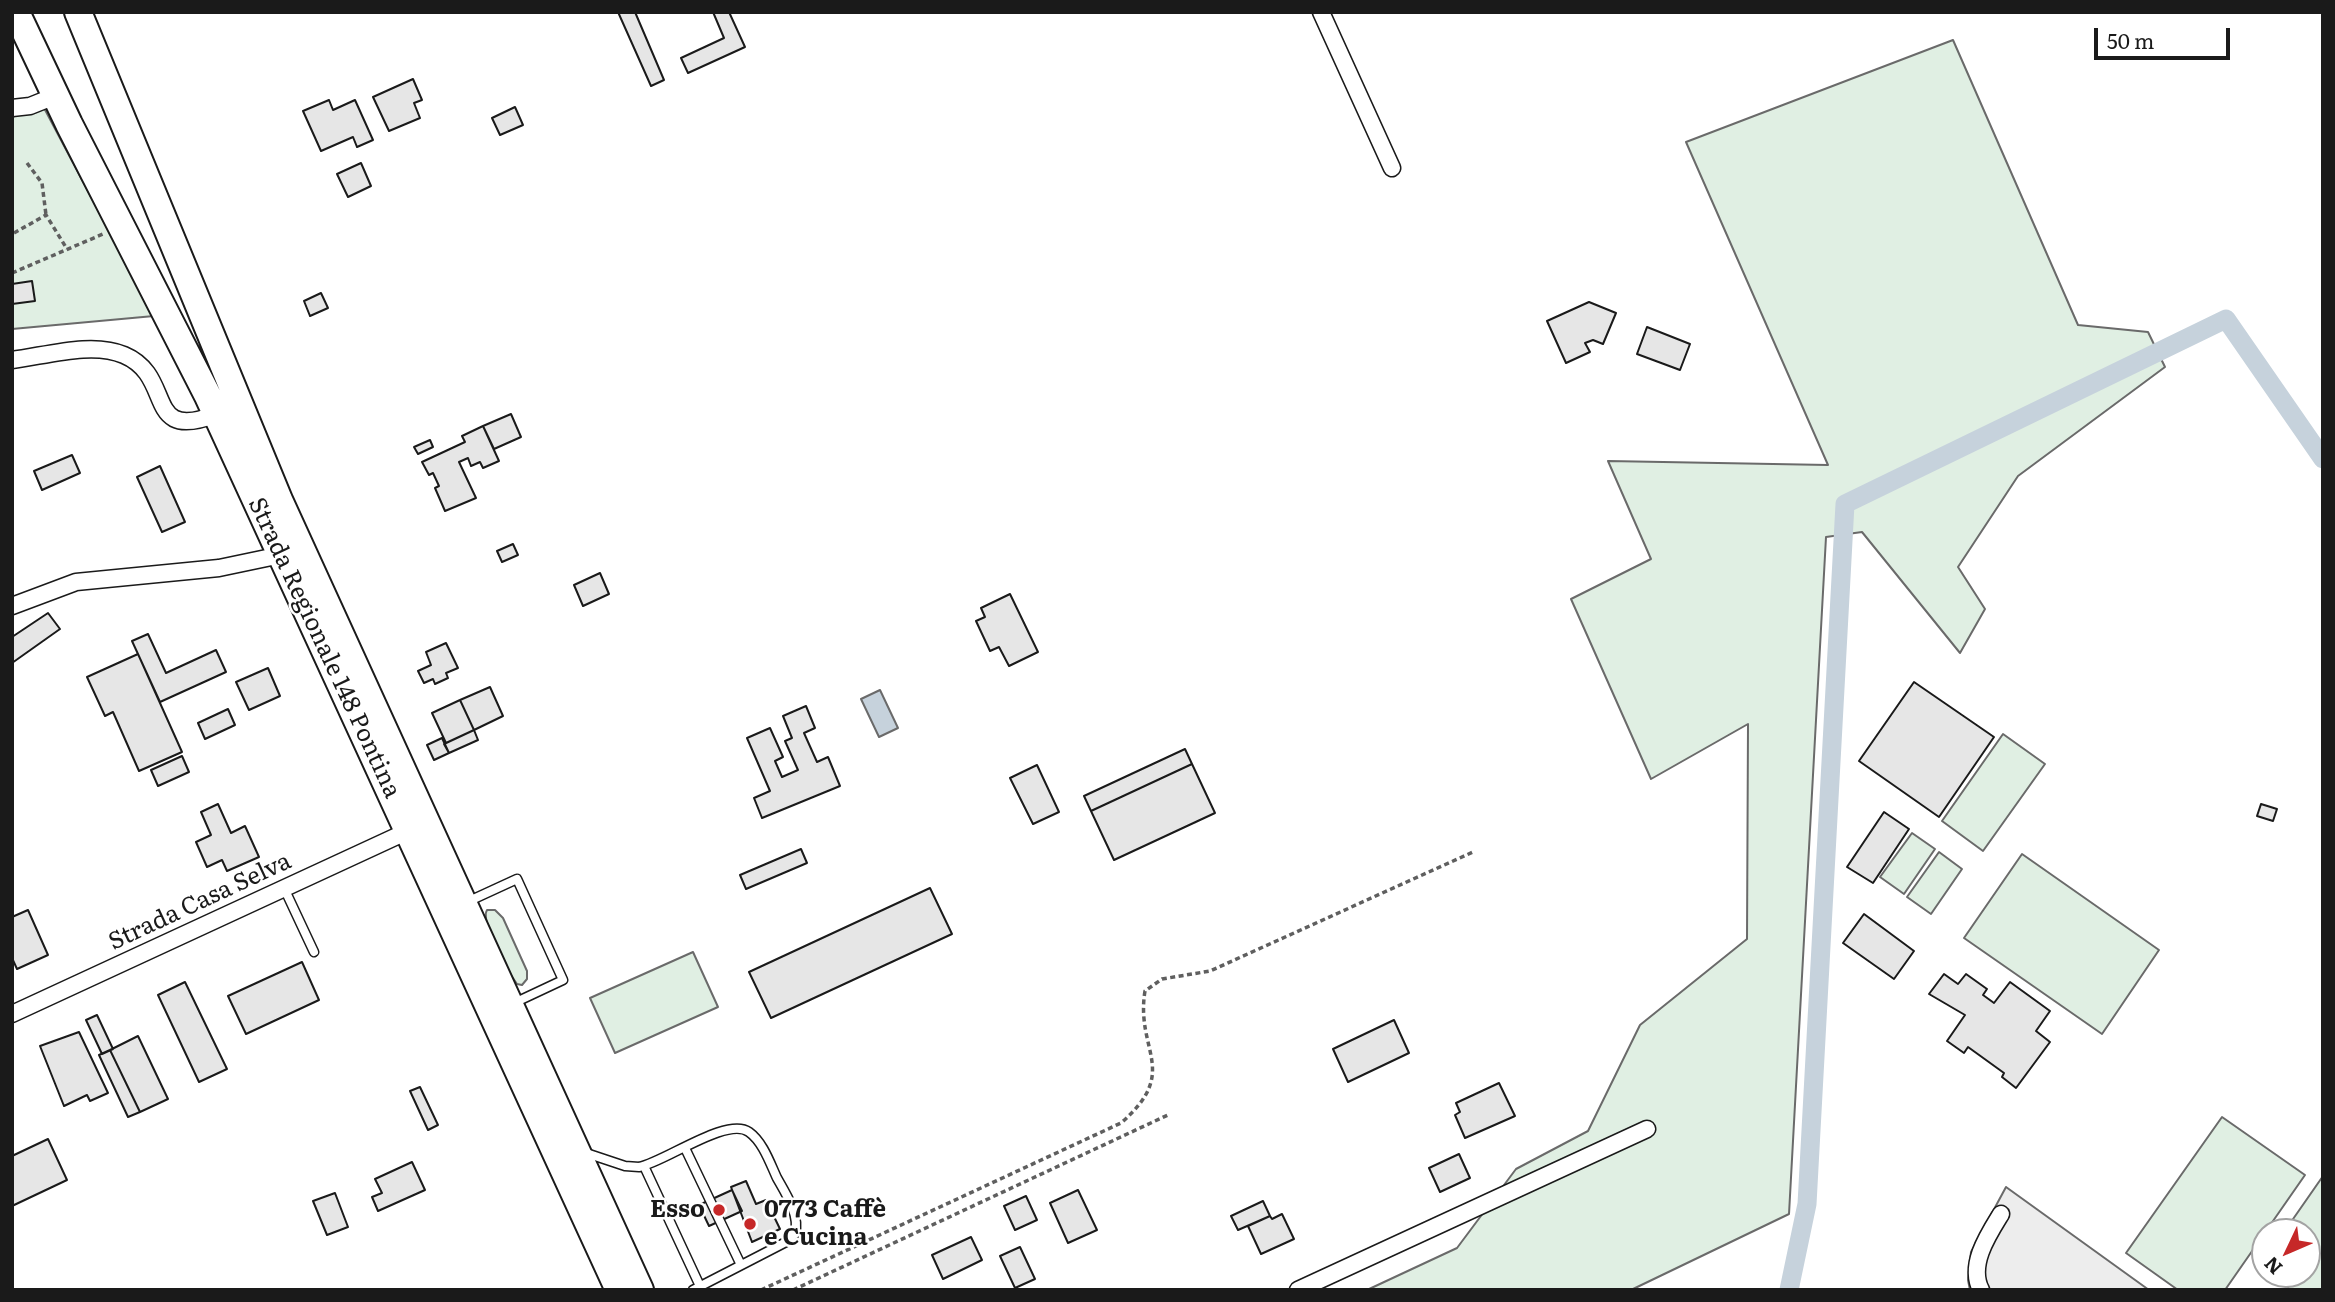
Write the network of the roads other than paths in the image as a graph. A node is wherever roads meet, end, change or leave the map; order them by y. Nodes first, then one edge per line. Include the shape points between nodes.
1 (16, 12) edge
2 (78, 12) edge
3 (1321, 12) edge
4 (55, 96) junction
5 (12, 108) edge
6 (1392, 168) dead end
7 (12, 360) edge
8 (217, 414) junction
9 (281, 555) junction
10 (12, 606) edge
11 (408, 831) junction
12 (284, 888) junction
13 (464, 903) junction
14 (314, 952) dead end
15 (510, 1005) junction
16 (12, 1014) edge
17 (1647, 1129) dead end
18 (685, 1148) junction
19 (575, 1150) junction
20 (644, 1166) junction
21 (2001, 1214) dead end
22 (740, 1264) junction
23 (696, 1287) edge
24 (619, 1290) edge
25 (640, 1290) edge
26 (1298, 1290) edge
27 (1981, 1290) edge

1 - 4 main road, Strada Regionale 148 Pontina
2 - 13 main road, Strada Regionale 148 Pontina via 279,500
3 - 6 street
4 - 5 street
4 - 8 main road, Strada Regionale 148 Pontina
7 - 8 street via 94,350 118,352 148,374 178,422 190,424
8 - 9 main road, Strada Regionale 148 Pontina
9 - 10 street via 219,568 76,582
9 - 11 main road, Strada Regionale 148 Pontina
11 - 12 street, Strada Casa Selva
11 - 24 main road, Strada Regionale 148 Pontina
12 - 14 lane
12 - 16 street, Strada Casa Selva
13 - 15 main road, Strada Regionale 148 Pontina
13 - 15 lane via 517,879 564,980
15 - 19 main road, Strada Regionale 148 Pontina
17 - 26 street
18 - 20 lane
18 - 22 lane
18 - 22 lane via 729,1128 748,1131 764,1151 790,1205 797,1223 791,1238
19 - 20 lane via 625,1166
19 - 25 main road, Strada Regionale 148 Pontina
20 - 23 lane
21 - 27 street via 1978,1260 1976,1277
22 - 23 lane

